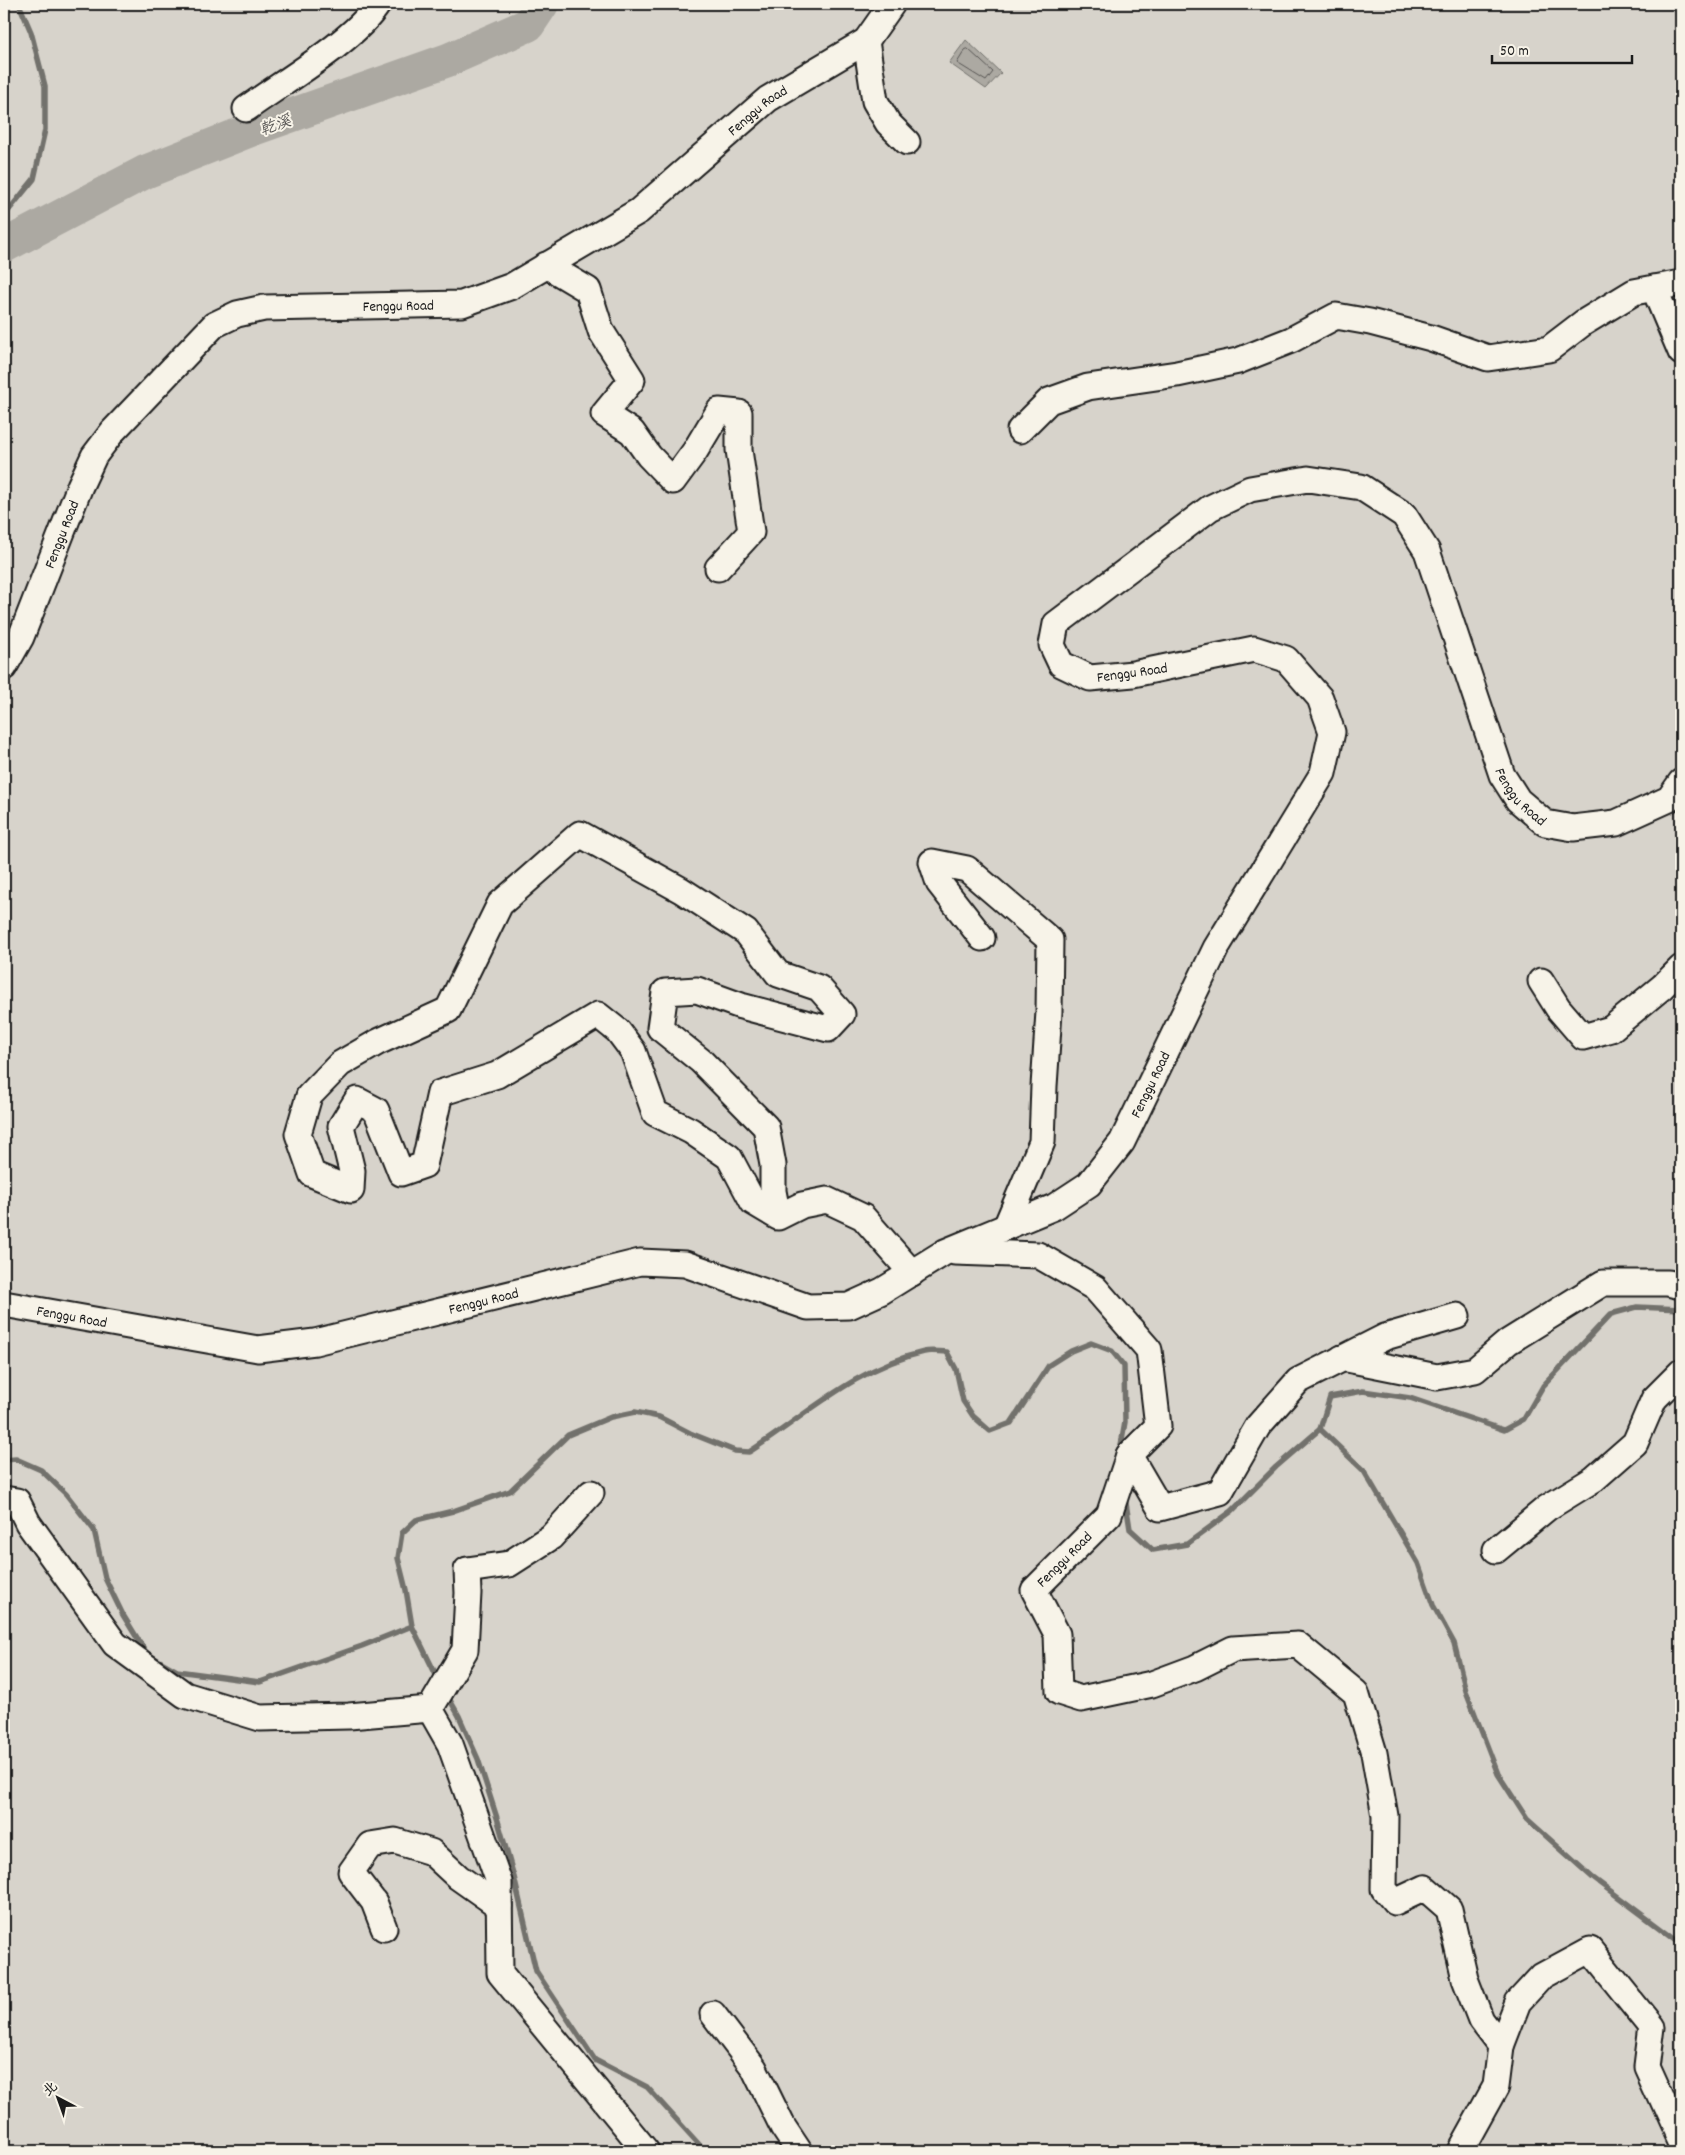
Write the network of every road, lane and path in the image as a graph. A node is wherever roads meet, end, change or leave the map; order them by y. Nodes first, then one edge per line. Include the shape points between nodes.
1 (378, 4) edge
2 (892, 4) edge
3 (866, 41) junction
4 (246, 109) dead end
5 (908, 142) dead end
6 (546, 265) junction
7 (1681, 284) edge
8 (1654, 288) junction
9 (1681, 352) edge
10 (1020, 430) dead end
11 (718, 568) dead end
12 (31, 611) junction
13 (4, 630) edge
14 (4, 667) edge
15 (1681, 782) edge
16 (982, 938) dead end
17 (1681, 968) edge
18 (1541, 981) dead end
19 (778, 1217) junction
20 (1006, 1227) junction
21 (945, 1252) junction
22 (912, 1273) junction
23 (1681, 1286) edge
24 (4, 1304) edge
25 (1457, 1316) dead end
26 (1342, 1358) junction
27 (1681, 1372) edge
28 (1129, 1456) junction
29 (591, 1493) dead end
30 (4, 1499) edge
31 (1496, 1550) dead end
32 (433, 1704) junction
33 (499, 1906) junction
34 (384, 1928) dead end
35 (713, 2014) dead end
36 (1501, 2046) junction
37 (1681, 2142) edge
38 (638, 2148) edge
39 (799, 2151) edge
40 (1460, 2151) edge

1 - 4 street via 335,46
2 - 3 street, Fenggu Road
3 - 5 street via 875,101 888,123
3 - 6 street, Fenggu Road via 768,99 639,210
6 - 11 street via 588,290 601,331 632,380 604,414 632,432 673,481 696,451 719,411 739,413 739,450 751,532
6 - 12 street, Fenggu Road via 512,286 462,304 264,308 237,314 214,325 112,431 94,456
7 - 8 street
8 - 9 street
8 - 10 street via 1627,296 1582,323 1549,349 1488,358 1431,338 1336,316 1291,340 1238,361 1088,387 1049,401
12 - 13 street
12 - 14 street, Fenggu Road
15 - 20 street, Fenggu Road via 1669,799 1616,823 1573,828 1545,823 1518,800 1502,775 1427,551 1404,515 1361,488 1308,479 1250,489 1210,508 1056,624 1052,645 1062,664 1090,678 1132,674 1254,649 1286,658 1320,698 1332,732 1323,773 1216,948 1122,1142 1089,1184 1054,1207
16 - 20 street via 939,883 932,862 967,869 1050,940 1042,1142
17 - 18 street via 1611,1029 1583,1037 1558,1008
19 - 19 street via 753,1202 729,1157 655,1113 633,1051 618,1031 598,1015 497,1075 440,1093 424,1165 401,1173 376,1110 358,1100 342,1126 352,1171 351,1190 312,1174 298,1134 309,1096 340,1064 378,1042 448,1010 500,904 580,834 681,890 746,932 778,974 819,988 842,1014 828,1029 741,1006 697,990 665,992 660,1028 701,1061 766,1127
19 - 22 street via 802,1205 827,1200 863,1217
20 - 21 street, Fenggu Road
21 - 22 street, Fenggu Road
21 - 28 street, Fenggu Road via 1038,1255 1095,1288 1149,1350 1158,1426
22 - 24 street, Fenggu Road via 849,1306 808,1307 685,1264 640,1262 315,1342 258,1349
23 - 26 street via 1603,1283 1508,1342 1475,1370 1437,1377
25 - 26 street via 1385,1337
26 - 28 street via 1298,1381 1258,1426 1220,1492 1160,1508
27 - 31 street via 1654,1399 1635,1443 1594,1479 1546,1508
28 - 36 street, Fenggu Road via 1109,1515 1034,1590 1057,1634 1060,1692 1082,1699 1152,1684 1233,1649 1298,1645 1356,1693 1374,1753 1385,1816 1384,1889 1395,1902 1425,1888 1449,1909 1465,1979 1481,2020
29 - 32 street via 551,1537 509,1564 467,1570 465,1650
30 - 32 street via 17,1501 28,1523 115,1644 185,1695 260,1718 349,1716
32 - 33 street via 499,1882
33 - 34 street via 431,1852 395,1841 370,1845 351,1872 374,1902
33 - 38 street via 500,1973
35 - 39 street via 754,2068 783,2127
36 - 37 street via 1518,2002 1542,1976 1590,1950 1652,2027 1647,2068
36 - 40 street via 1496,2086

